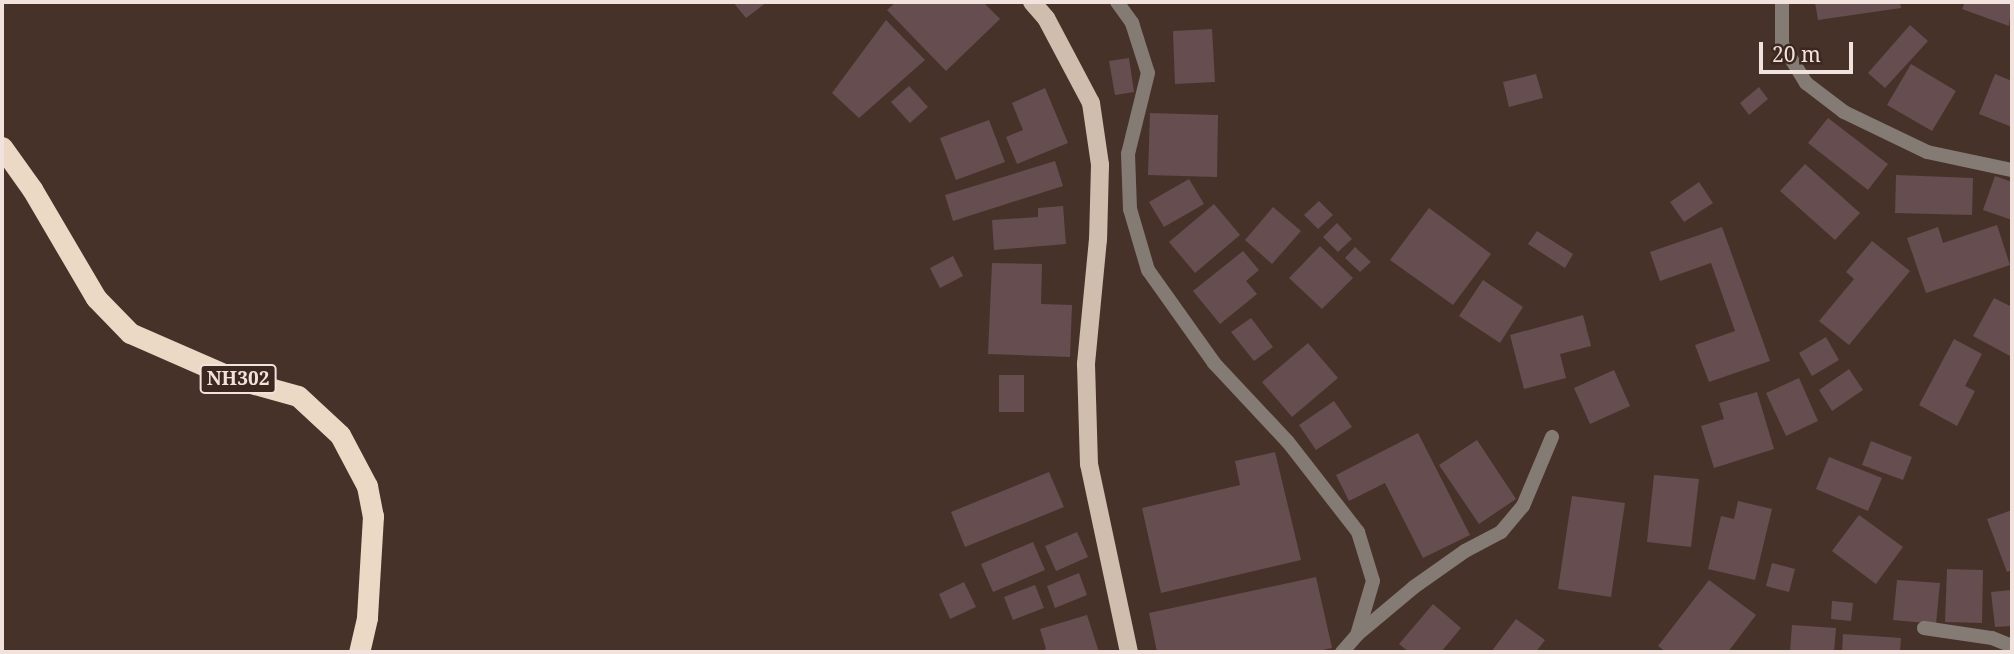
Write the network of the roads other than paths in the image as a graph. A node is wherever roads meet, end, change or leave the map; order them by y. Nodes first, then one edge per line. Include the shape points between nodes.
1 (1032, 2) edge
2 (1117, 2) edge
3 (1782, 2) edge
4 (2, 147) edge
5 (2012, 170) edge
6 (1552, 437) dead end
7 (1924, 628) dead end
8 (1357, 635) junction
9 (2012, 646) edge
10 (359, 652) edge
11 (1129, 652) edge
12 (1342, 652) edge

1 - 11 main road via 1046,18 1091,103 1100,165 1086,364 1089,464
2 - 8 street via 1132,23 1148,73 1128,154 1130,209 1148,270 1214,363 1289,442 1359,532 1373,581
3 - 5 street via 1782,44 1806,83 1844,112 1927,152
4 - 10 highway, NH302 via 96,298 130,334 233,378 298,396 340,435 367,486 373,516 367,618
6 - 8 street via 1523,506 1500,532 1414,587
7 - 9 street via 1992,638
8 - 12 street

